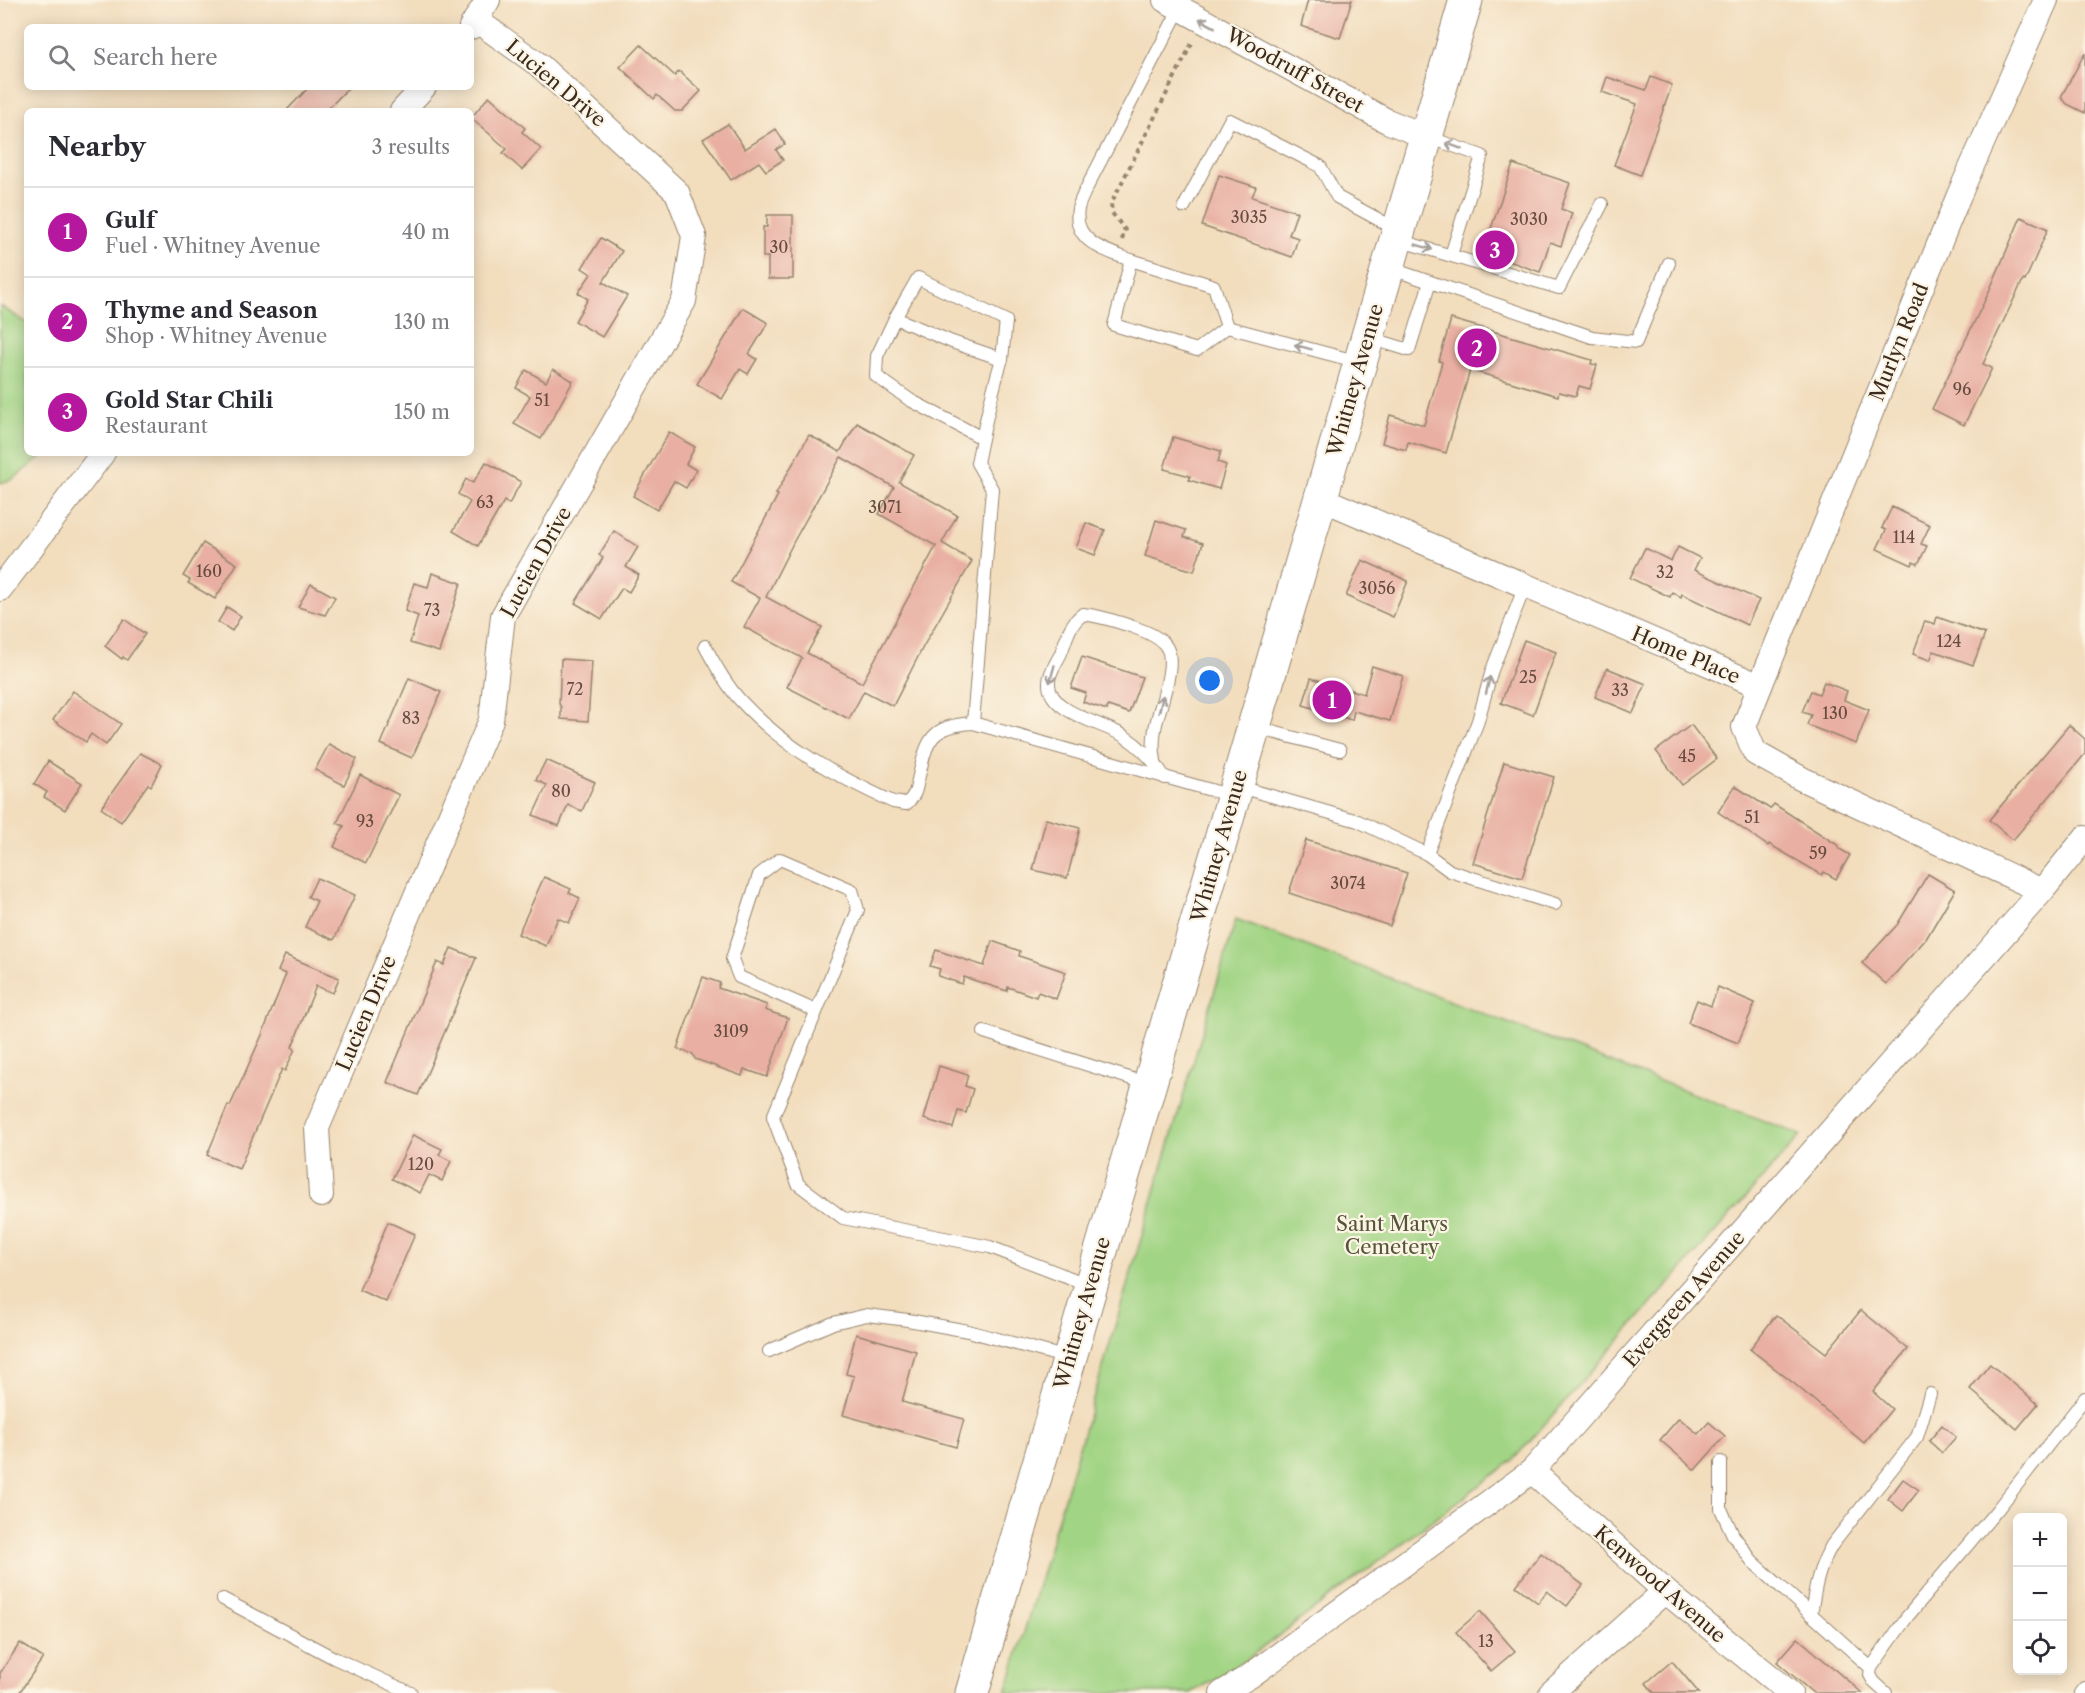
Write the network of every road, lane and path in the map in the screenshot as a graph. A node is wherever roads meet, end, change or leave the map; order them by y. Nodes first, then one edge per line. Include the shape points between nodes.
1 (1466, 0) edge
2 (2046, 0) edge
3 (1172, 4) edge
4 (478, 16) edge
5 (1195, 37) dead end
6 (421, 90) edge
7 (405, 108) edge
8 (1426, 136) junction
9 (1602, 204) dead end
10 (1184, 207) dead end
11 (1394, 246) junction
12 (1118, 255) junction
13 (1451, 255) junction
14 (1131, 260) junction
15 (1669, 263) dead end
16 (1430, 282) junction
17 (895, 318) junction
18 (1227, 327) junction
19 (1364, 350) junction
20 (1002, 359) junction
21 (982, 438) junction
22 (101, 456) edge
23 (1320, 498) junction
24 (1525, 586) junction
25 (0, 589) edge
26 (705, 646) dead end
27 (1760, 686) junction
28 (973, 723) junction
29 (1254, 727) junction
30 (1340, 750) dead end
31 (1155, 761) junction
32 (1165, 778) junction
33 (1235, 791) junction
34 (2085, 838) edge
35 (1427, 854) junction
36 (2042, 891) junction
37 (1555, 904) dead end
38 (816, 1011) junction
39 (984, 1032) dead end
40 (1149, 1084) junction
41 (321, 1195) dead end
42 (1090, 1286) junction
43 (770, 1351) dead end
44 (1069, 1358) junction
45 (1930, 1394) dead end
46 (2085, 1398) edge
47 (1721, 1462) dead end
48 (1532, 1472) junction
49 (1665, 1591) junction
50 (223, 1599) dead end
51 (1811, 1615) junction
52 (1871, 1668) junction
53 (2085, 1688) edge
54 (411, 1693) edge
55 (972, 1693) edge
56 (1222, 1693) edge
57 (1551, 1693) edge
58 (1790, 1693) edge
59 (1886, 1693) edge
60 (2080, 1693) edge

1 - 8 highway, Whitney Avenue
2 - 27 street, Murlyn Road via 1959,195
8 -> 3 street, Woodruff Street via 1387,121
3 - 12 lane via 1078,209 1079,223 1090,242
4 - 41 street, Lucien Drive via 539,64 677,192 694,236 684,301 502,616 491,720 317,1128
5 - 12 path via 1111,204 1112,213 1125,230
6 - 7 street
8 - 11 highway, Whitney Avenue
13 -> 8 lane via 1482,156
9 - 13 lane via 1559,288
10 - 11 lane via 1230,120 1320,166 1337,197
11 -> 13 lane
11 - 16 lane
11 - 19 highway, Whitney Avenue
12 - 14 lane
14 - 18 lane via 1214,286
14 - 18 lane via 1114,325 1197,350
15 - 16 lane via 1636,342 1592,338
16 - 19 lane via 1409,350
17 - 20 lane
17 - 20 lane via 918,278 1006,321
17 - 21 lane via 877,356 876,376 910,400
19 -> 18 lane
19 - 23 highway, Whitney Avenue
20 - 21 lane
21 - 28 lane via 977,464 992,489
22 - 25 street
23 - 24 street, Home Place
23 - 29 highway, Whitney Avenue
24 - 27 street, Home Place
35 -> 24 lane
26 - 28 lane via 739,699 776,736 817,764 893,802 906,804 914,797 926,745 941,729
27 - 36 street, Home Place via 1744,728 1755,753 1802,779
28 - 32 lane
29 - 30 lane
29 - 33 highway, Whitney Avenue
31 -> 31 lane via 1152,747 1170,654 1148,632 1083,614 1074,620 1053,669 1051,693 1064,707 1117,732
31 - 32 lane
32 - 33 lane
33 - 35 lane via 1358,821
33 - 40 highway, Whitney Avenue
34 - 36 street, Evergreen Avenue
35 - 37 lane via 1450,872
36 - 48 street, Evergreen Avenue
38 - 38 lane via 858,910 852,890 780,859 759,875 732,959 739,977
38 - 42 lane via 773,1117 798,1184 843,1218 990,1247
39 - 40 lane
40 - 42 highway, Whitney Avenue
42 - 44 highway, Whitney Avenue
43 - 44 lane via 833,1323 867,1315 968,1332
44 - 55 highway, Whitney Avenue
45 - 51 lane via 1917,1437 1824,1559 1816,1578
46 - 52 lane via 1906,1617
47 - 51 lane via 1721,1509 1733,1535 1752,1561
48 - 49 street, Kenwood Avenue
48 - 56 street, Evergreen Avenue
49 - 57 street
49 - 58 street, Kenwood Avenue
50 - 54 lane via 334,1658
51 - 52 lane
52 - 59 lane via 1874,1682
53 - 60 lane

